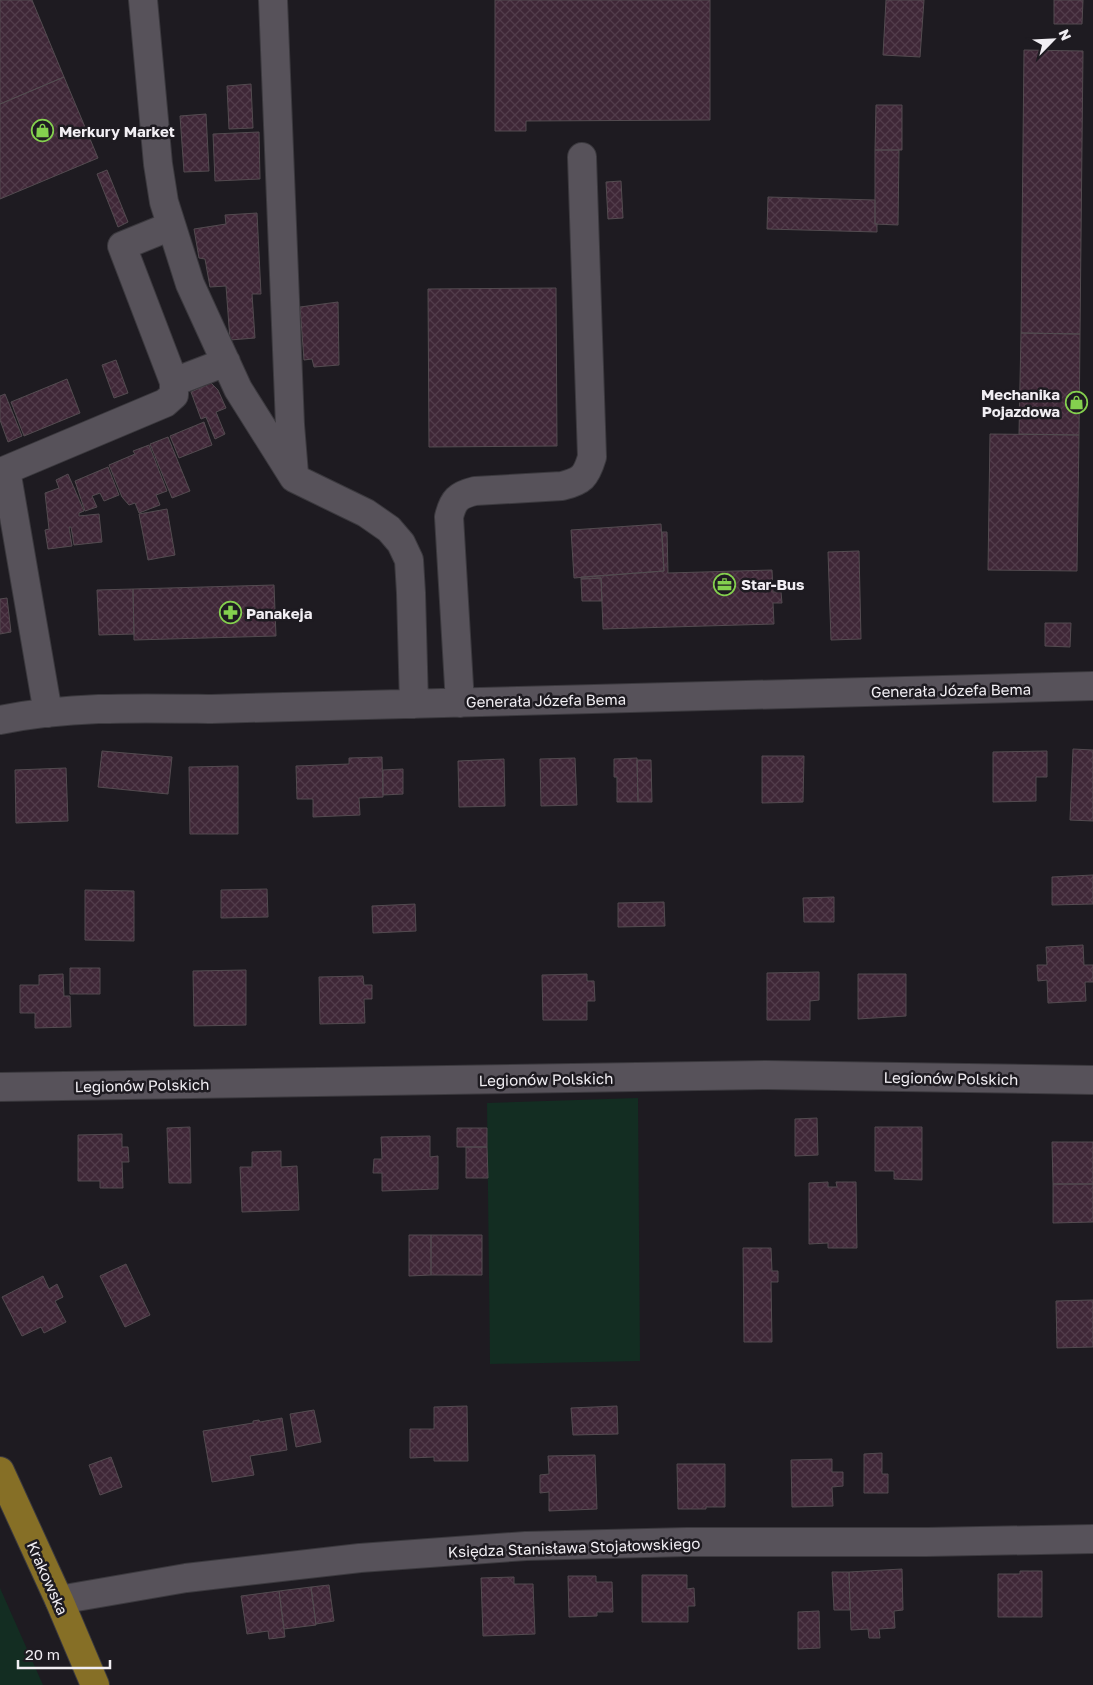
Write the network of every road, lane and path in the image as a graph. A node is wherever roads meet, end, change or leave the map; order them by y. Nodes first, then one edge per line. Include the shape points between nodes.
1 (143, 0) edge
2 (273, 0) edge
3 (582, 156) dead end
4 (171, 226) junction
5 (226, 362) junction
6 (174, 382) junction
7 (294, 478) junction
8 (1093, 686) edge
9 (460, 702) junction
10 (414, 704) junction
11 (48, 713) junction
12 (0, 720) edge
13 (1093, 1080) edge
14 (0, 1087) edge
15 (0, 1472) edge
16 (1093, 1539) edge
17 (58, 1600) junction
18 (95, 1685) edge

1 - 4 street via 158,164
2 - 7 street
3 - 9 street via 592,457 588,471 574,483 475,491 462,494 452,505 449,517
4 - 5 street via 190,284
4 - 6 street via 122,246
5 - 6 street
5 - 7 street via 238,389
6 - 11 street via 174,395 165,403 6,470
7 - 10 street via 366,513 402,543 409,560
8 - 9 street, Generała Józefa Bema
9 - 10 street, Generała Józefa Bema
10 - 11 street, Generała Józefa Bema via 98,708
11 - 12 street, Generała Józefa Bema
13 - 14 street, Legionów Polskich via 767,1075
15 - 17 main road, Krakowska
16 - 17 street, Księdza Stanisława Stojałowskiego via 526,1546 360,1558 205,1576
17 - 18 main road, Krakowska

